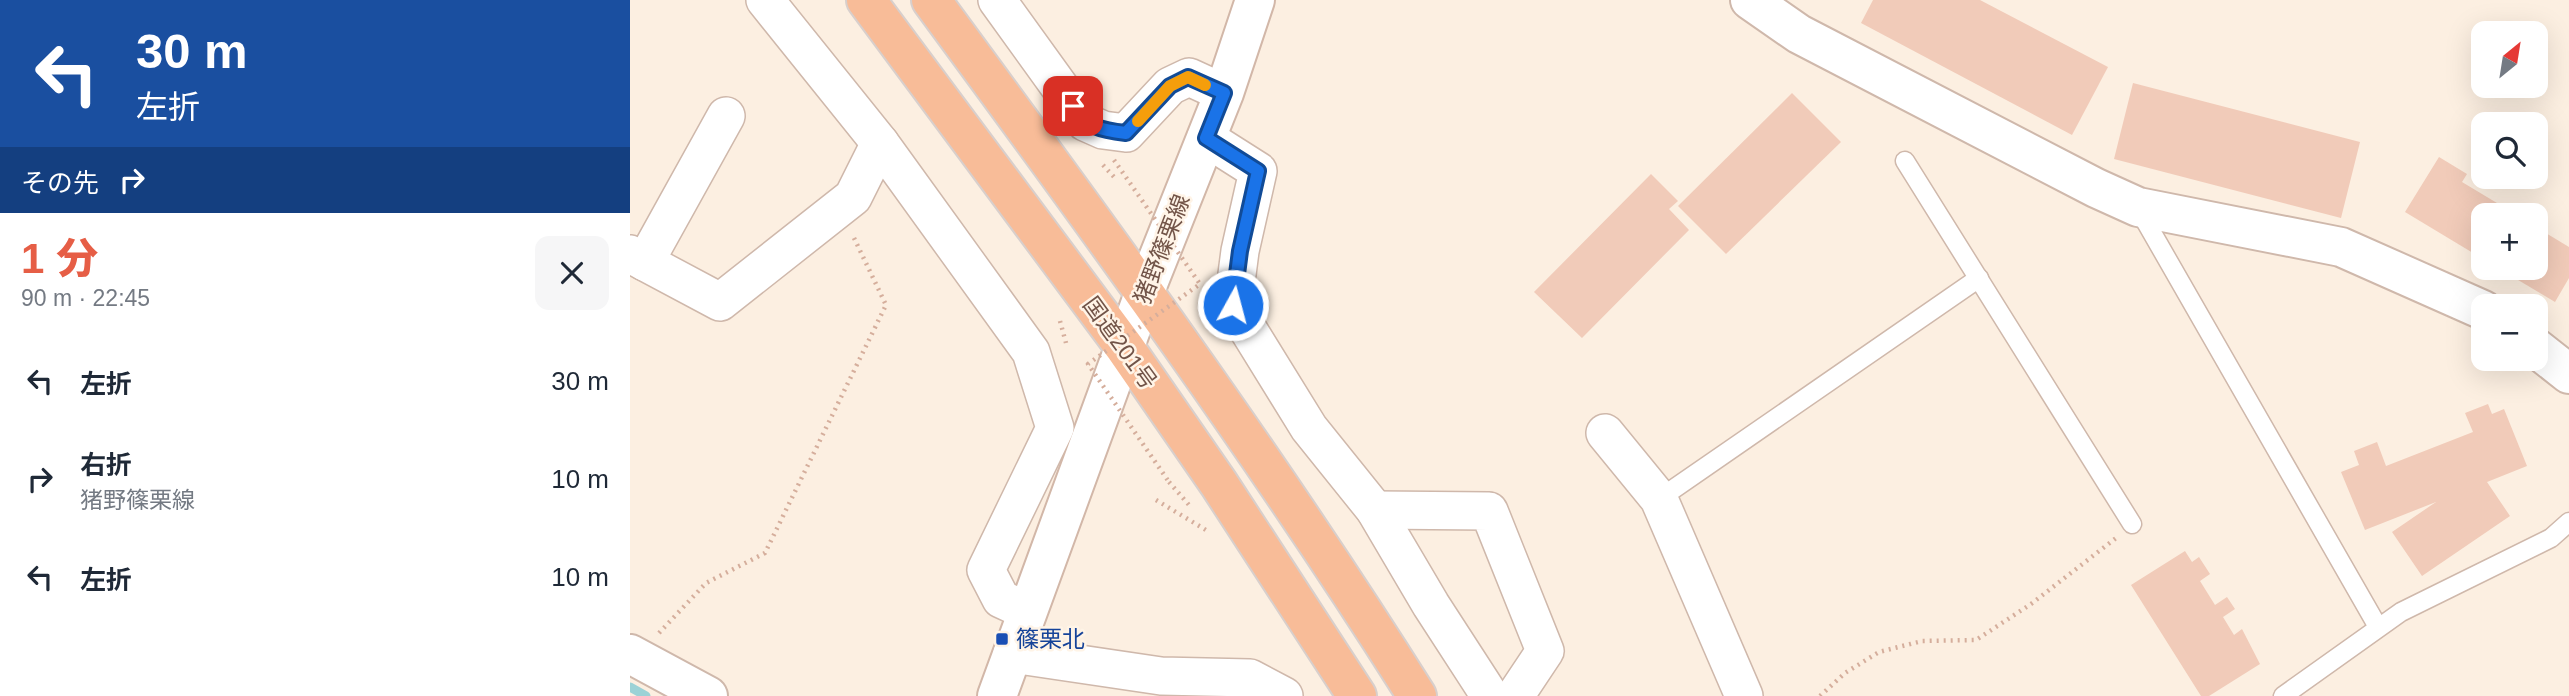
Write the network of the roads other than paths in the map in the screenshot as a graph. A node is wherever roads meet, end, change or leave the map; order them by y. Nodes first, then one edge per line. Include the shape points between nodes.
1 (765, 0) edge
2 (866, 0) edge
3 (931, 0) edge
4 (997, 0) edge
5 (1255, 0) edge
6 (1750, 0) edge
7 (1224, 93) junction
8 (726, 116) dead end
9 (1206, 138) junction
10 (880, 143) junction
11 (1905, 161) dead end
12 (2138, 206) junction
13 (637, 258) edge
14 (1979, 278) junction
15 (1145, 291) junction
16 (2471, 305) edge
17 (1125, 348) junction
18 (2548, 357) edge
19 (2569, 374) edge
20 (1605, 433) dead end
21 (1659, 499) junction
22 (1375, 510) junction
23 (2569, 522) edge
24 (2133, 524) road end
25 (1027, 611) junction
26 (2378, 627) junction
27 (1012, 654) junction
28 (633, 656) edge
29 (1194, 686) edge
30 (708, 696) edge
31 (998, 696) edge
32 (1284, 696) edge
33 (1357, 696) edge
34 (1417, 696) edge
35 (1490, 696) edge
36 (1515, 696) edge
37 (1744, 696) edge
38 (2283, 696) edge

1 - 10 street
2 - 17 highway, 国道201号
3 - 15 highway
4 - 7 street via 1085,122 1103,130 1126,133 1170,86 1188,77
5 - 7 street, 猪野篠栗線
6 - 12 street via 1799,34
7 - 9 street, 猪野篠栗線
8 - 13 street
9 - 15 street, 猪野篠栗線
9 - 22 street via 1258,171 1233,305 1309,428
10 - 13 street via 853,197 720,302
10 - 25 street via 1031,352 1055,428 986,570 1001,599
11 - 14 lane
12 - 16 street via 2341,247
12 - 26 lane
14 - 21 lane
14 - 24 lane
15 - 17 street, 猪野篠栗線
15 - 34 highway
17 - 25 street, 猪野篠栗線
17 - 33 highway, 国道201号
18 - 19 street
20 - 21 street
21 - 37 street
22 - 35 street
22 - 36 street via 1489,512 1545,651
23 - 26 lane via 2551,538
25 - 27 street, 猪野篠栗線
26 - 38 lane
27 - 29 street via 1161,676
27 - 31 street, 猪野篠栗線
28 - 30 street
29 - 32 street via 1250,678

